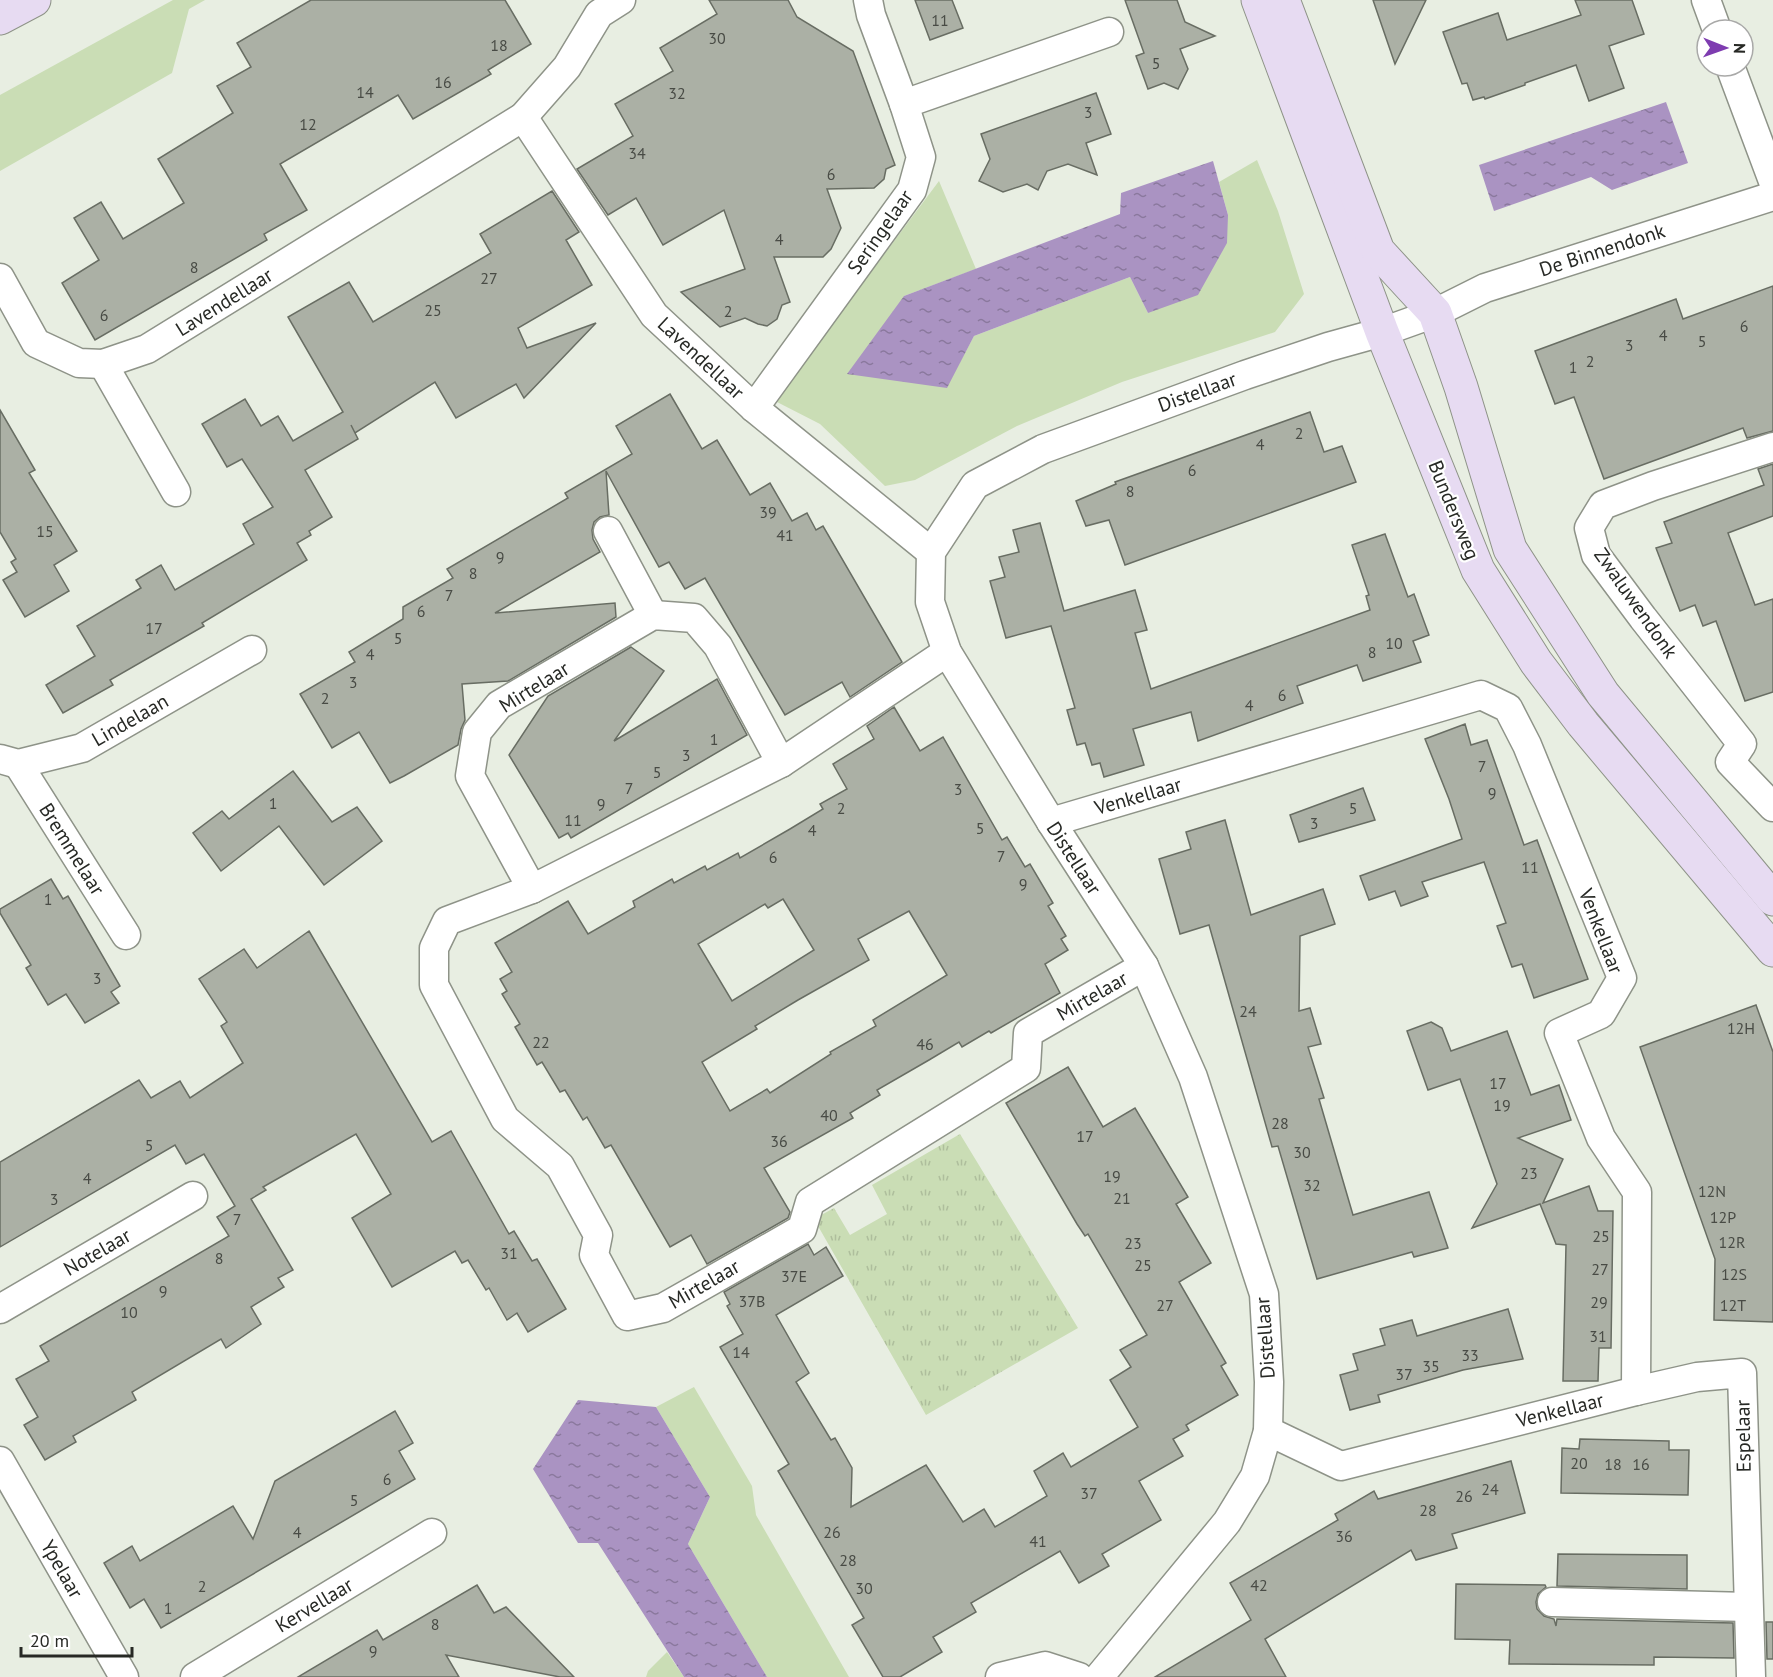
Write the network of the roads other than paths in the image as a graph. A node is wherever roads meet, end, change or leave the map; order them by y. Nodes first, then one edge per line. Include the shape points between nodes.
1 (34, 0) edge
2 (621, 0) edge
3 (868, 0) edge
4 (1258, 0) edge
5 (1283, 0) edge
6 (1706, 0) edge
7 (0, 18) edge
8 (1713, 18) edge
9 (1109, 32) dead end
10 (1734, 78) edge
11 (904, 104) junction
12 (523, 117) junction
13 (1773, 181) edge
14 (1773, 196) edge
15 (0, 278) edge
16 (1435, 312) junction
17 (1382, 332) junction
18 (104, 364) junction
19 (754, 408) junction
20 (1773, 447) edge
21 (176, 492) dead end
22 (608, 531) dead end
23 (931, 552) junction
24 (653, 615) junction
25 (252, 650) dead end
26 (947, 652) junction
27 (9, 761) edge
28 (781, 763) junction
29 (1773, 807) edge
30 (1051, 822) junction
31 (532, 889) junction
32 (1773, 899) edge
33 (126, 935) dead end
34 (1773, 950) edge
35 (1144, 966) junction
36 (193, 1196) dead end
37 (0, 1308) edge
38 (1636, 1391) junction
39 (1268, 1431) junction
40 (0, 1461) edge
41 (432, 1533) dead end
42 (1552, 1602) dead end
43 (1748, 1607) junction
44 (124, 1677) edge
45 (195, 1677) edge
46 (1000, 1677) edge
47 (1079, 1677) edge
48 (1099, 1677) edge
49 (1751, 1677) edge

1 - 7 street
2 - 12 street, Lavendellaar via 599,14 567,67
3 - 11 street, Seringelaar
4 - 17 street, Bundersweg
5 - 16 street, Bundersweg via 1378,251
6 - 8 street
9 - 11 street
10 - 13 street
11 - 19 street, Seringelaar via 921,158 912,190
12 - 18 street, Lavendellaar via 147,349
12 - 19 street, Lavendellaar via 654,315
14 - 16 street, De Binnendonk via 1485,288
15 - 18 street, Lavendellaar via 36,343 79,363
16 - 17 street, Distellaar
16 - 32 street, Bundersweg via 1510,549 1603,694
17 - 23 street, Distellaar via 1328,346 1043,449 975,485
17 - 34 street, Bundersweg via 1478,570 1536,662 1583,724
18 - 21 street
19 - 23 street, Lavendellaar
20 - 29 street, Zwaluwendonk via 1603,505 1589,528 1596,555 1742,744 1730,762
22 - 24 street
23 - 26 street, Distellaar via 930,602
24 - 28 street via 694,618 718,646
24 - 31 street, Mirtelaar via 499,705 477,732 470,776
25 - 27 street, Lindelaan via 82,748
26 - 28 street, Mirtelaar
26 - 30 street, Distellaar
27 - 33 street, Bremmelaar
28 - 31 street, Mirtelaar
30 - 35 street, Distellaar
30 - 38 street, Venkellaar via 1481,694 1508,708 1527,745 1622,978 1601,1014 1560,1033 1601,1138 1637,1192
31 - 35 street, Mirtelaar via 447,921 434,948 435,986 505,1119 560,1166 598,1235 594,1255 627,1316 663,1308 802,1228 810,1202 1026,1068 1028,1033
35 - 39 street, Distellaar via 1193,1077 1264,1294
36 - 37 street, Notelaar
38 - 39 street, Venkellaar via 1341,1466
38 - 43 street, Espelaar via 1697,1377 1742,1372
39 - 48 street, Distellaar via 1255,1476 1227,1522
40 - 44 street, Ypelaar
41 - 45 street, Kervellaar
42 - 43 street
43 - 49 street, Espelaar
46 - 47 street via 1045,1666

